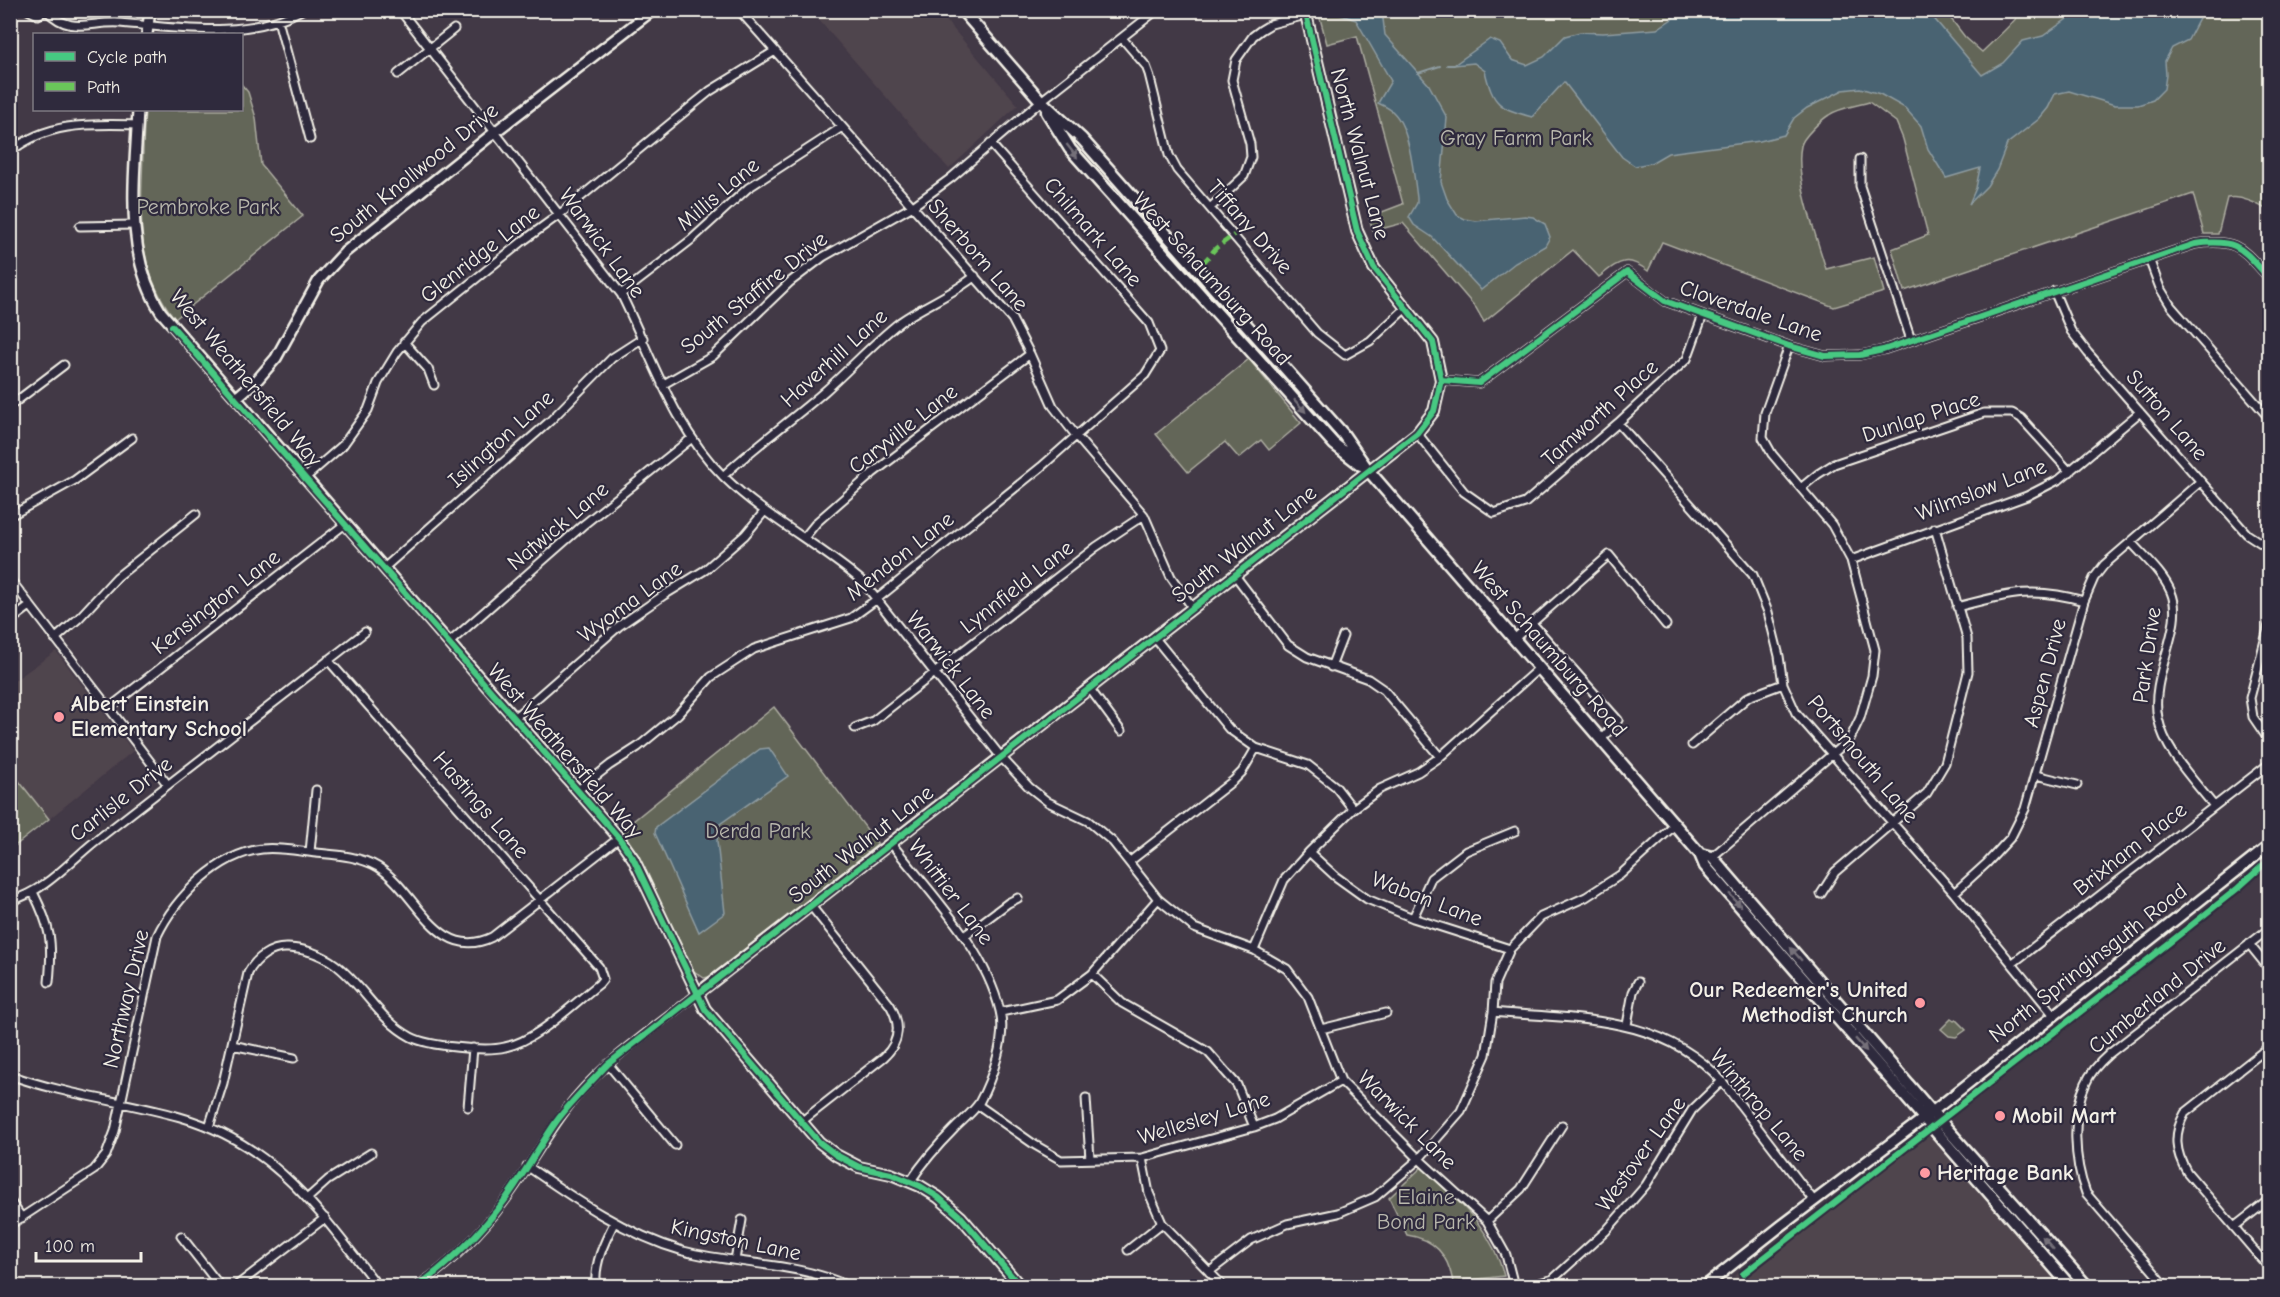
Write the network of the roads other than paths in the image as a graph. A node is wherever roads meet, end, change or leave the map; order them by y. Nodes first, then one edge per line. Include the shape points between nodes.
1 (28, 10) edge
2 (46, 10) edge
3 (150, 10) edge
4 (302, 10) edge
5 (400, 10) edge
6 (653, 10) edge
7 (739, 10) edge
8 (962, 10) edge
9 (1157, 10) edge
10 (1305, 13) edge
11 (278, 20) junction
12 (454, 29) dead end
13 (148, 31) edge
14 (1122, 38) junction
15 (430, 48) junction
16 (775, 51) junction
17 (398, 74) dead end
18 (1041, 102) junction
19 (138, 111) edge
20 (138, 125) junction
21 (842, 127) junction
22 (495, 132) junction
23 (310, 139) dead end
24 (990, 143) junction
25 (11, 152) edge
26 (1860, 159) dead end
27 (913, 206) junction
28 (1210, 208) junction
29 (560, 214) junction
30 (134, 225) junction
31 (81, 226) dead end
32 (2149, 259) junction
33 (975, 276) junction
34 (2270, 279) edge
35 (2054, 291) junction
36 (621, 294) junction
37 (1407, 307) junction
38 (1703, 315) junction
39 (643, 338) junction
40 (1911, 340) junction
41 (404, 342) junction
42 (1789, 346) junction
43 (1160, 351) joint
44 (1030, 354) junction
45 (64, 365) dead end
46 (1441, 380) junction
47 (434, 385) dead end
48 (662, 385) junction
49 (236, 398) junction
50 (10, 406) edge
51 (2140, 412) junction
52 (2270, 419) edge
53 (1618, 423) junction
54 (1418, 433) junction
55 (1077, 437) junction
56 (132, 438) dead end
57 (692, 438) junction
58 (1368, 471) junction
59 (2070, 472) junction
60 (723, 476) junction
61 (305, 478) junction
62 (2200, 482) junction
63 (1802, 487) junction
64 (764, 512) junction
65 (196, 514) dead end
66 (1144, 514) junction
67 (10, 516) edge
68 (345, 524) junction
69 (1935, 528) junction
70 (804, 538) junction
71 (2131, 542) junction
72 (2270, 549) edge
73 (1851, 560) junction
74 (384, 568) junction
75 (1234, 574) junction
76 (10, 579) edge
77 (877, 599) junction
78 (2084, 601) junction
79 (30, 606) junction
80 (1192, 607) junction
81 (1958, 607) junction
82 (10, 621) edge
83 (2270, 621) edge
84 (1532, 623) junction
85 (1666, 625) dead end
86 (365, 632) dead end
87 (1343, 636) dead end
88 (1154, 637) junction
89 (55, 639) junction
90 (1514, 639) junction
91 (449, 643) junction
92 (328, 660) junction
93 (1331, 667) junction
94 (1539, 668) junction
95 (936, 674) junction
96 (1783, 684) junction
97 (1090, 689) junction
98 (109, 708) junction
99 (514, 718) junction
100 (855, 728) dead end
101 (1121, 731) dead end
102 (1601, 740) junction
103 (2270, 742) edge
104 (1692, 745) dead end
105 (1256, 748) junction
106 (1831, 754) junction
107 (1001, 757) junction
108 (1440, 757) junction
109 (2270, 763) edge
110 (2036, 775) junction
111 (168, 785) junction
112 (2077, 785) dead end
113 (316, 790) dead end
114 (578, 790) junction
115 (2214, 806) junction
116 (1353, 809) junction
117 (1893, 823) junction
118 (1675, 825) junction
119 (1515, 831) dead end
120 (619, 838) junction
121 (891, 843) junction
122 (2270, 845) edge
123 (310, 852) junction
124 (1309, 852) junction
125 (1700, 854) junction
126 (1712, 857) junction
127 (1129, 862) junction
128 (33, 892) junction
129 (1954, 893) junction
130 (1821, 894) dead end
131 (1018, 898) dead end
132 (1158, 898) junction
133 (540, 899) junction
134 (10, 901) edge
135 (811, 906) junction
136 (1413, 918) junction
137 (2270, 928) edge
138 (964, 936) junction
139 (2249, 944) junction
140 (1510, 949) junction
141 (1254, 950) junction
142 (2013, 963) junction
143 (2270, 970) edge
144 (1092, 974) junction
145 (49, 982) dead end
146 (1638, 982) dead end
147 (697, 994) junction
148 (1001, 1012) junction
149 (1386, 1012) dead end
150 (1493, 1012) junction
151 (2053, 1014) junction
152 (1627, 1025) junction
153 (1321, 1029) junction
154 (232, 1045) junction
155 (2270, 1046) edge
156 (473, 1048) junction
157 (294, 1058) dead end
158 (608, 1064) junction
159 (10, 1075) edge
160 (1341, 1080) junction
161 (1722, 1081) junction
162 (1086, 1098) dead end
163 (120, 1103) junction
164 (978, 1105) junction
165 (468, 1107) dead end
166 (1928, 1115) junction
167 (801, 1122) junction
168 (1562, 1125) dead end
169 (209, 1127) junction
170 (1254, 1127) junction
171 (675, 1145) dead end
172 (371, 1153) dead end
173 (1142, 1158) junction
174 (1090, 1159) junction
175 (1419, 1159) junction
176 (527, 1166) junction
177 (910, 1182) junction
178 (308, 1198) junction
179 (2270, 1199) edge
180 (10, 1201) edge
181 (1814, 1201) junction
182 (22, 1218) junction
183 (325, 1218) junction
184 (742, 1220) dead end
185 (1486, 1221) junction
186 (614, 1223) junction
187 (1162, 1223) junction
188 (10, 1226) edge
189 (2234, 1227) junction
190 (181, 1236) dead end
191 (1128, 1250) dead end
192 (735, 1260) junction
193 (2270, 1269) edge
194 (1209, 1272) junction
195 (839, 1285) edge
196 (220, 1287) edge
197 (236, 1287) edge
198 (378, 1287) edge
199 (418, 1287) edge
200 (596, 1287) edge
201 (848, 1287) edge
202 (1020, 1287) edge
203 (1223, 1287) edge
204 (1514, 1287) edge
205 (1530, 1287) edge
206 (1705, 1287) edge
207 (2070, 1287) edge
208 (2087, 1287) edge
209 (2166, 1287) edge

1 - 2 street via 38,15
2 - 13 street via 73,26 110,23
3 - 13 street
4 - 11 street
5 - 15 street, Warwick Lane
6 - 22 street, South Knollwood Drive
7 - 16 street, Sherborn Lane
8 - 18 main road, West Schaumburg Road
9 - 14 street, South Staffire Drive
10 - 28 street via 1261,30 1236,60 1232,80 1251,157 1244,176
10 - 37 street, North Walnut Lane via 1357,231 1374,268
11 - 13 street via 232,29
11 - 23 street
12 - 15 street
14 - 18 street, South Staffire Drive
14 - 28 street, Tiffany Drive via 1146,66 1173,164
15 - 17 street
15 - 22 street, Warwick Lane
16 - 21 street, Sherborn Lane
16 - 29 street, Glenridge Lane via 710,91
18 - 24 street, South Staffire Drive
18 - 58 main road, West Schaumburg Road via 1070,149 1334,444
19 - 20 street, West Weathersfield Way
20 - 25 street via 91,123 61,127 34,136
20 - 30 street, West Weathersfield Way
21 - 27 street, Sherborn Lane
21 - 36 street, Millis Lane via 748,188 692,240
22 - 29 street, Warwick Lane
22 - 49 street, South Knollwood Drive via 330,266 276,358
24 - 27 street, South Staffire Drive
24 - 43 street, Chilmark Lane via 1149,323
26 - 40 street via 1860,186
27 - 33 street, Sherborn Lane
27 - 48 street, South Staffire Drive via 823,257 790,282 712,356
28 - 37 street, Tiffany Drive via 1317,333 1345,354 1370,341
29 - 36 street, Warwick Lane
29 - 41 street, Glenridge Lane via 434,311
30 - 31 street
30 - 49 street, West Weathersfield Way via 138,260 155,303
32 - 34 street, Cloverdale Lane via 2195,244 2220,241 2243,251
32 - 35 street, Cloverdale Lane
32 - 52 street via 2171,306
33 - 44 street, Sherborn Lane via 1012,319
33 - 60 street, Haverhill Lane via 888,332 825,391
35 - 40 street, Cloverdale Lane
35 - 51 street, Sutton Lane via 2071,331
36 - 39 street, Warwick Lane
37 - 46 street, North Walnut Lane via 1433,342
38 - 42 street, Cloverdale Lane
38 - 46 street, Cloverdale Lane via 1665,301 1627,272 1479,383
38 - 53 street, Tamworth Place via 1687,358
39 - 48 street, Warwick Lane
39 - 74 street, Islington Lane via 612,358 550,421
40 - 42 street, Cloverdale Lane via 1874,353 1843,357
41 - 47 street via 429,369
41 - 61 street, Glenridge Lane via 378,383 368,410 343,445
42 - 63 street via 1765,413 1763,438
43 - 55 street, Mendon Lane via 1145,375
44 - 55 street, Sherborn Lane via 1047,396
44 - 70 street, Caryville Lane via 873,473
45 - 50 street
46 - 54 street, North Walnut Lane via 1434,411
48 - 57 street, Warwick Lane
49 - 61 street, West Weathersfield Way
51 - 59 street, Wilmslow Lane
51 - 62 street, Sutton Lane
53 - 54 street, Tamworth Place via 1525,503 1494,513 1464,492
53 - 96 street, Portsmouth Lane via 1753,575 1768,612
54 - 58 street, North Walnut Lane
55 - 66 street, Sherborn Lane
55 - 77 street, Mendon Lane
56 - 67 street via 75,480
57 - 60 street, Warwick Lane
57 - 91 street, Natwick Lane via 582,526
58 - 75 street, South Walnut Lane
58 - 90 main road, West Schaumburg Road
59 - 63 street, Dunlap Place via 2021,418 2012,413 1984,413 1834,464
59 - 69 street, Wilmslow Lane via 2041,490
60 - 64 street, Warwick Lane
61 - 68 street, West Weathersfield Way
62 - 71 street, Aspen Drive
62 - 72 street, Sutton Lane via 2247,534
63 - 73 street via 1832,525
64 - 70 street, Warwick Lane
64 - 99 street, Wyoma Lane via 746,535 705,570 619,626
65 - 89 street via 117,577
66 - 80 street, Sherborn Lane via 1171,577
66 - 95 street, Lynnfield Lane via 1096,547
68 - 74 street, West Weathersfield Way
68 - 98 street, Kensington Lane
69 - 73 street, Wilmslow Lane
69 - 81 street
70 - 77 street, Warwick Lane via 844,566
71 - 78 street, Aspen Drive via 2099,572
71 - 115 street, Park Drive via 2165,582 2174,602 2174,622 2157,687 2159,723 2171,752
73 - 106 street via 1875,650 1860,717 1850,739
74 - 91 street, West Weathersfield Way
75 - 80 street, South Walnut Lane
75 - 93 street via 1288,645
76 - 79 street
77 - 95 street, Warwick Lane
77 - 114 street, Mendon Lane via 850,618 754,649 711,677 678,714
78 - 81 street via 2029,591
78 - 110 street, Aspen Drive
79 - 82 street
79 - 89 street
80 - 88 street, South Walnut Lane
81 - 117 street via 1966,638 1968,672 1945,763 1927,793
83 - 103 street via 2250,698 2253,717
84 - 85 street via 1609,555
84 - 90 street
84 - 102 street via 1618,720
86 - 92 street, Carlisle Drive
87 - 93 street
88 - 97 street, South Walnut Lane
88 - 105 street via 1229,729
89 - 98 street
90 - 94 main road, West Schaumburg Road
91 - 99 street, West Weathersfield Way
92 - 111 street, Carlisle Drive
92 - 133 street, Hastings Lane
93 - 108 street via 1368,679 1384,690
94 - 102 main road, West Schaumburg Road
94 - 108 street
95 - 100 street, Lynnfield Lane via 873,721
95 - 107 street, Warwick Lane
96 - 104 street via 1748,697
96 - 106 street, Portsmouth Lane via 1796,713
97 - 101 street
97 - 107 street, South Walnut Lane
98 - 111 street
99 - 114 street, West Weathersfield Way
102 - 118 main road, West Schaumburg Road
105 - 116 street via 1308,765 1335,786
105 - 127 street via 1237,777
106 - 117 street, Portsmouth Lane
106 - 126 street
107 - 121 street, South Walnut Lane
107 - 127 street, Warwick Lane via 1029,788 1088,821
108 - 116 street via 1380,789
109 - 115 street, Brixham Place
110 - 112 street
110 - 129 street, Aspen Drive via 2011,837
111 - 128 street, Carlisle Drive
113 - 123 street
114 - 120 street, West Weathersfield Way
115 - 142 street, Brixham Place
116 - 124 street
117 - 129 street, Portsmouth Lane
117 - 130 street via 1836,872
118 - 125 main road, West Schaumburg Road
118 - 140 street via 1620,875 1586,897 1540,917
119 - 136 street via 1466,851 1431,878
120 - 133 street, Northway Drive
120 - 147 street, West Weathersfield Way via 633,858
121 - 135 street, South Walnut Lane
121 - 138 street, Whittier Lane
122 - 151 street, North Springinsguth Road
123 - 133 street, Northway Drive via 358,858 377,867 439,932 459,943 476,943 492,937
123 - 163 street, Northway Drive via 263,849 243,853 220,866 176,904 153,950
124 - 136 street, Waban Lane via 1367,899
124 - 141 street via 1284,880
125 - 126 main road
125 -> 166 main road, West Schaumburg Road via 1705,866
166 -> 126 main road, West Schaumburg Road
127 - 132 street, Warwick Lane
128 - 134 street, Carlisle Drive
128 - 145 street via 50,930
129 - 142 street, Portsmouth Lane
131 - 138 street
132 - 141 street, Warwick Lane via 1194,928
132 - 144 street
133 - 156 street, Hastings Lane via 603,976 599,984 525,1040 502,1048
135 - 147 street, South Walnut Lane
135 - 167 street via 890,1005 898,1033 884,1057
136 - 140 street, Waban Lane
137 - 139 street, Cumberland Drive
138 - 148 street, Whittier Lane via 981,961
139 - 143 street
139 - 209 street, Cumberland Drive via 2109,1054 2091,1074 2082,1093 2076,1152 2086,1193
140 - 150 street via 1495,983
141 - 153 street, Warwick Lane via 1287,969 1308,997
142 - 151 street, Portsmouth Lane
144 - 148 street via 1057,1000
144 - 170 street via 1122,1003 1208,1052 1237,1085
146 - 152 street
147 - 158 street, South Walnut Lane
147 - 167 street, West Weathersfield Way via 705,1009
148 - 164 street, Whittier Lane via 1000,1047
149 - 153 street
150 - 152 street, Winthrop Lane
150 - 175 street via 1486,1055 1461,1111
151 - 166 street, North Springinsguth Road
152 - 161 street, Winthrop Lane via 1666,1038 1705,1063
153 - 160 street, Warwick Lane
154 - 156 street via 248,973 263,955 285,948 335,964 392,1024 411,1037
154 - 157 street
154 - 169 street
155 - 189 street via 2185,1113 2178,1129 2181,1162
156 - 165 street
158 - 171 street
158 - 176 street, South Walnut Lane via 566,1110
159 - 163 street
160 - 170 street, Wellesley Lane
160 - 175 street, Warwick Lane
161 - 181 street, Winthrop Lane
161 - 205 street, Westover Lane via 1692,1110 1646,1185 1606,1231 1553,1279
162 - 174 street
163 - 169 street
163 - 182 street, Northway Drive via 112,1141 97,1166
164 - 174 street, Wellesley Lane via 1061,1160
164 - 177 street, Whittier Lane via 924,1159
166 - 181 street, North Springinsguth Road
166 - 207 main road, West Schaumburg Road
208 -> 166 main road, West Schaumburg Road
167 - 177 street, West Weathersfield Way via 819,1142 845,1161
168 - 185 street via 1521,1189
169 - 178 street via 260,1155
170 - 173 street, Wellesley Lane
172 - 178 street via 328,1180
173 - 174 street, Wellesley Lane
173 - 187 street via 1149,1193
175 - 185 street, Warwick Lane
175 - 194 street via 1375,1197 1338,1213 1287,1224 1251,1240
176 - 186 street, Kingston Lane
176 - 199 street, South Walnut Lane via 482,1229
177 - 202 street, West Weathersfield Way via 953,1210
178 - 183 street
179 - 189 street
180 - 182 street
181 - 206 street, North Springinsguth Road
182 - 188 street, Northway Drive
183 - 197 street
183 - 198 street
184 - 192 street
185 - 204 street, Warwick Lane via 1506,1255
186 - 192 street, Kingston Lane via 684,1251
186 - 200 street via 600,1251
187 - 191 street
187 - 194 street
189 - 193 street
190 - 196 street
192 - 195 street, Kingston Lane via 808,1274
194 - 203 street
195 - 201 street, Kingston Lane

